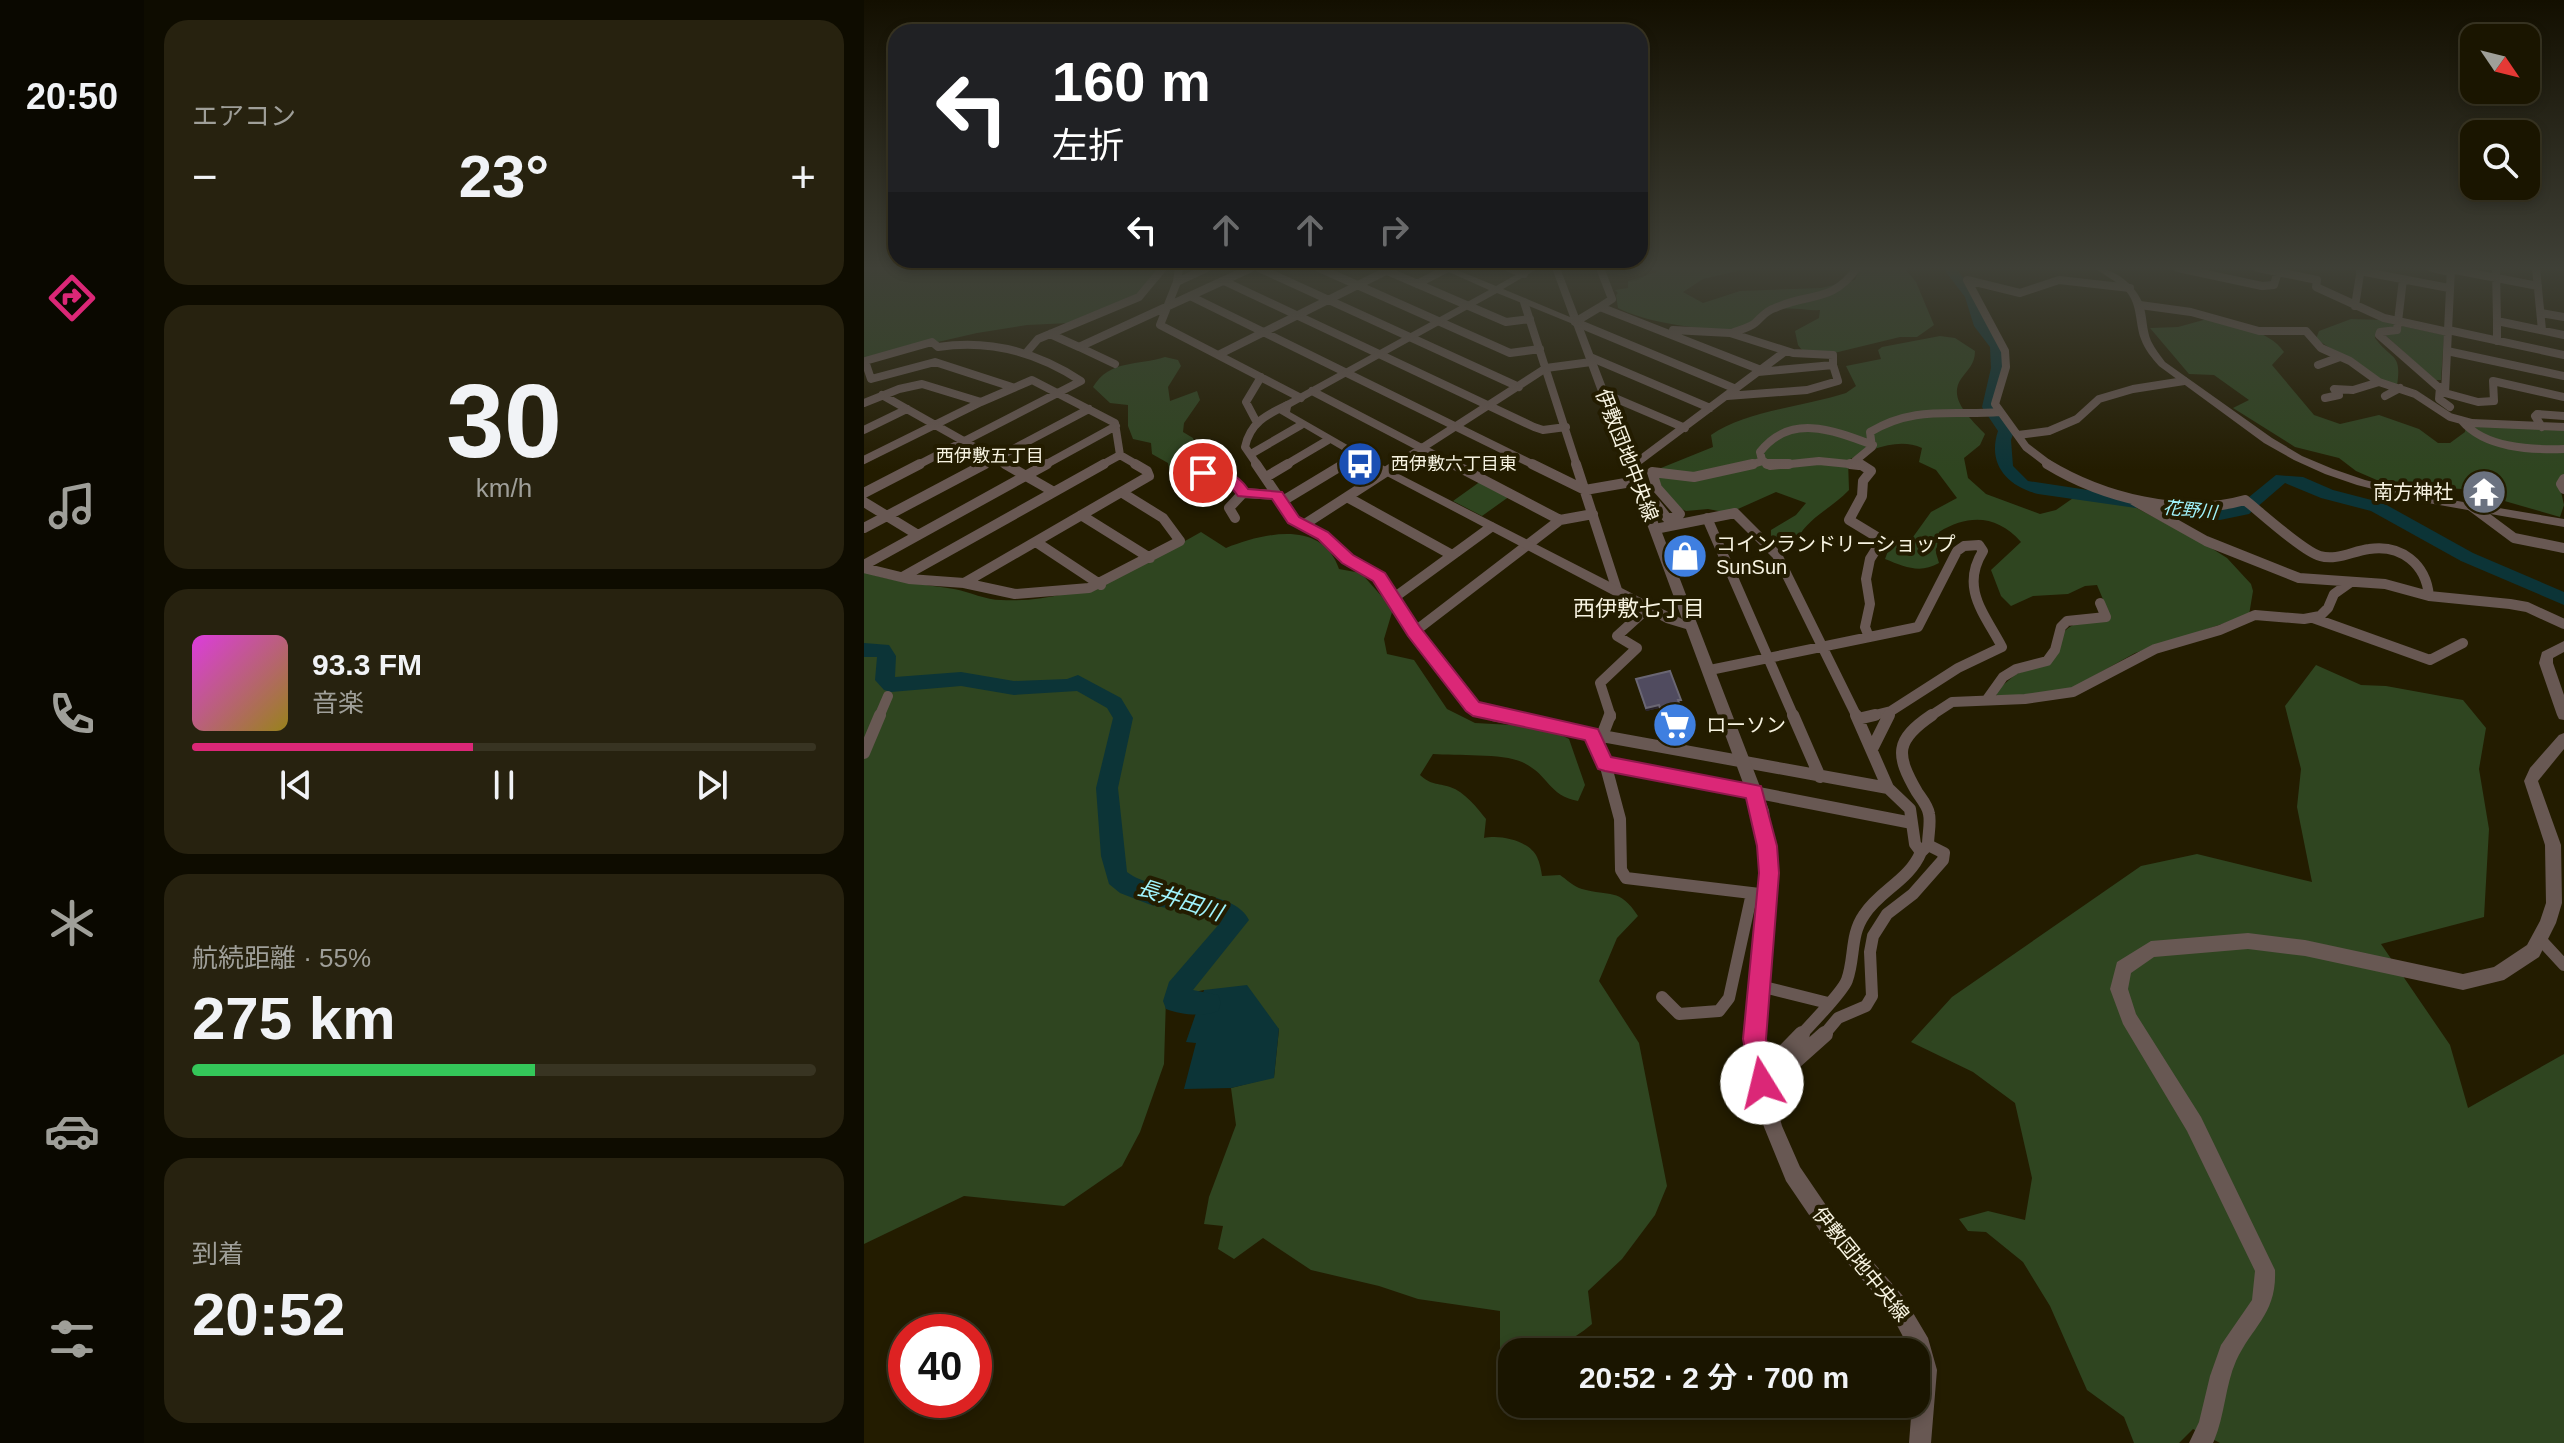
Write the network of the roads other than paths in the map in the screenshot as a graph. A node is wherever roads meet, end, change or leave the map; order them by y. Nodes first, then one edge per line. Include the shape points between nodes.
1 (1048, 335) edge
2 (1053, 335) edge
3 (1104, 335) edge
4 (1180, 335) edge
5 (1256, 335) edge
6 (1270, 335) edge
7 (1341, 335) edge
8 (1406, 335) edge
9 (1413, 335) edge
10 (1470, 335) edge
11 (1535, 335) edge
12 (1580, 335) edge
13 (1607, 335) edge
14 (1673, 335) edge
15 (1738, 335) edge
16 (1997, 335) edge
17 (2145, 335) edge
18 (2311, 335) edge
19 (2379, 335) edge
20 (2448, 335) edge
21 (2469, 335) edge
22 (2497, 335) edge
23 (1410, 337) junction
24 (2497, 341) junction
25 (1079, 347) junction
26 (1540, 349) junction
27 (2447, 351) junction
28 (1026, 353) junction
29 (1783, 353) junction
30 (1381, 354) junction
31 (1218, 355) junction
32 (2564, 355) edge
33 (2340, 357) junction
34 (1590, 359) junction
35 (2492, 361) junction
36 (1115, 364) dead end
37 (1833, 365) junction
38 (2318, 365) dead end
39 (1546, 368) junction
40 (1787, 370) junction
41 (1759, 371) junction
42 (1347, 372) junction
43 (2564, 376) edge
44 (1261, 377) junction
45 (2184, 381) junction
46 (2493, 381) junction
47 (2379, 382) junction
48 (1012, 387) junction
49 (1519, 387) junction
50 (2400, 388) junction
51 (1736, 389) junction
52 (2442, 390) junction
53 (1312, 391) junction
54 (1795, 391) junction
55 (1059, 393) junction
56 (1603, 393) junction
57 (882, 395) junction
58 (1727, 396) junction
59 (2385, 396) dead end
60 (2564, 397) edge
61 (1301, 398) junction
62 (2325, 398) dead end
63 (981, 402) junction
64 (2478, 402) junction
65 (864, 403) edge
66 (1287, 405) junction
67 (1490, 406) junction
68 (2450, 407) dead end
69 (1710, 408) junction
70 (907, 409) junction
71 (1089, 409) junction
72 (2000, 412) junction
73 (2564, 416) edge
74 (1256, 421) junction
75 (2462, 421) junction
76 (2479, 424) junction
77 (935, 425) junction
78 (1301, 425) junction
79 (1116, 426) junction
80 (1457, 427) junction
81 (1566, 427) junction
82 (2542, 427) junction
83 (2564, 427) edge
84 (1685, 428) junction
85 (864, 430) edge
86 (2018, 435) junction
87 (1328, 440) junction
88 (965, 441) junction
89 (1873, 445) junction
90 (1423, 449) junction
91 (2564, 449) edge
92 (1251, 454) junction
93 (1120, 455) junction
94 (1357, 456) junction
95 (995, 459) junction
96 (864, 460) edge
97 (1763, 461) junction
98 (1859, 465) junction
99 (1631, 467) junction
100 (1387, 472) junction
101 (1025, 476) junction
102 (1266, 477) junction
103 (2564, 479) edge
104 (1637, 481) junction
105 (1191, 482) dead end
106 (2564, 489) edge
107 (1585, 490) junction
108 (1054, 492) junction
109 (1121, 492) junction
110 (864, 493) edge
111 (1243, 493) junction
112 (1347, 497) junction
113 (1279, 498) junction
114 (2131, 498) junction
115 (864, 502) edge
116 (1645, 503) junction
117 (2471, 506) junction
118 (1593, 514) junction
119 (1081, 515) junction
120 (887, 516) junction
121 (1235, 518) dead end
122 (1707, 518) junction
123 (1560, 520) junction
124 (2564, 523) edge
125 (1305, 524) junction
126 (1491, 527) junction
127 (864, 528) edge
128 (1655, 529) junction
129 (918, 535) junction
130 (1036, 542) junction
131 (1527, 545) junction
132 (2564, 548) edge
133 (1452, 555) junction
134 (1150, 558) junction
135 (864, 566) edge
136 (904, 576) junction
137 (2351, 582) junction
138 (964, 583) junction
139 (1101, 585) junction
140 (1618, 593) junction
141 (2429, 596) junction
142 (1395, 597) junction
143 (2100, 603) dead end
144 (1648, 608) junction
145 (2313, 618) junction
146 (2564, 624) edge
147 (1692, 626) junction
148 (1414, 632) junction
149 (1869, 637) junction
150 (2463, 643) dead end
151 (1822, 646) junction
152 (2564, 646) edge
153 (1769, 657) junction
154 (1710, 670) junction
155 (888, 696) dead end
156 (1988, 698) junction
157 (1891, 711) junction
158 (2564, 713) edge
159 (1858, 719) junction
160 (1597, 735) junction
161 (2564, 739) edge
162 (1872, 749) junction
163 (864, 753) edge
164 (1744, 762) junction
165 (1605, 763) junction
166 (1820, 777) junction
167 (1888, 788) junction
168 (1755, 792) junction
169 (1912, 823) junction
170 (1925, 848) junction
171 (1760, 894) junction
172 (2540, 939) junction
173 (2564, 965) edge
174 (1760, 986) junction
175 (1662, 997) dead end
176 (1828, 1003) junction
177 (1765, 1064) junction
178 (1920, 1443) edge
179 (2200, 1443) edge

1 - 28 street
2 - 25 street
3 - 25 street
4 - 31 street
5 - 31 street
6 - 42 street
7 - 30 street
8 - 23 street
9 - 23 street
10 - 26 street via 1510,353
11 - 26 street
12 - 34 street, 伊敷団地中央線
13 - 51 street
14 - 41 street
15 - 29 street
16 - 72 street via 2006,367 1994,399
17 - 45 street via 2160,362
18 - 33 street via 2321,348
19 - 52 street
20 - 27 street
21 - 24 street
22 - 24 street
23 - 30 street
23 - 49 street
24 - 32 street
25 - 36 street
26 - 39 street
27 - 35 street
27 - 52 street
28 - 48 street via 967,342 936,347 932,342 865,361 871,379 941,362
28 - 55 street via 1081,381
29 - 37 street via 1833,355
29 - 41 street
30 - 42 street
30 - 67 street
31 - 44 street
33 - 38 street
33 - 47 street
34 - 39 street
34 - 56 street, 伊敷団地中央線
34 - 69 street
35 - 43 street
35 - 46 street
37 - 40 street
37 - 54 street via 1836,384
39 - 49 street
39 - 81 street
40 - 41 street
40 - 54 street
41 - 51 street
42 - 53 street
42 - 80 street
44 - 61 street
44 - 74 street via 1246,402
45 - 86 street via 2099,399 2077,419 2049,431
45 - 117 street via 2302,459 2385,487
46 - 60 street
46 - 64 street via 2494,401
47 - 50 street
47 - 62 street via 2334,389 2339,395
48 - 55 street via 1032,380
48 - 63 street
49 - 67 street
50 - 59 street
50 - 75 street
51 - 58 street
52 - 64 street
52 - 68 street via 2439,399
53 - 61 street
53 - 90 street
54 - 58 street
55 - 71 street
55 - 88 street
56 - 84 street
56 - 99 street, 伊敷団地中央線
57 - 63 street via 924,383
57 - 65 street
57 - 70 street
58 - 69 street
61 - 66 street
63 - 77 street
64 - 76 street
66 - 74 street
66 - 78 street via 1284,413
67 - 80 street
67 - 81 street via 1543,430
69 - 84 street
70 - 77 street
70 - 85 street
71 - 79 street
71 - 95 street
72 - 86 street
72 - 89 street via 1910,412 1872,430
73 - 82 street via 2537,414
74 - 92 street via 1246,439
75 - 76 street
75 - 91 street via 2473,433 2505,443 2536,451
76 - 82 street
77 - 88 street
77 - 96 street
78 - 87 street
78 - 92 street
79 - 93 street
79 - 101 street
80 - 90 street
80 - 107 street
81 - 107 street
82 - 83 street
84 - 99 street
86 - 114 street via 2045,464 2079,482
87 - 94 street
87 - 102 street
88 - 95 street
88 - 110 street
89 - 97 street via 1832,431 1783,432 1760,452
89 - 98 street via 1856,457
90 - 100 street
90 - 123 street
92 - 102 street
93 - 108 street
93 - 109 street via 1149,476
94 - 100 street
94 - 113 street
95 - 101 street
95 - 120 street
97 - 98 street via 1770,466 1819,461
97 - 116 street via 1682,479 1652,472 1657,488 1680,514 1667,518 1656,504
98 - 149 street via 1871,471 1849,520 1882,543 1870,559 1866,579
99 - 104 street, 伊敷団地中央線
100 - 112 street
100 - 126 street
101 - 108 street
101 - 129 street
102 - 113 street
103 - 106 street
104 - 107 street
104 - 116 street, 伊敷団地中央線
105 - 111 street via 1203,473 1225,474
107 - 118 street
108 - 136 street
109 - 119 street
109 - 134 street via 1177,532 1180,541
111 - 113 street
111 - 121 street via 1229,508
112 - 125 street
112 - 133 street
113 - 125 street via 1294,520
114 - 137 street via 2206,541 2289,575
114 - 141 street via 2215,509 2245,500 2317,556 2386,547 2412,559 2422,566
115 - 120 street
116 - 128 street, 伊敷団地中央線
117 - 124 street
117 - 132 street via 2514,538
118 - 123 street
118 - 140 street
119 - 130 street
119 - 134 street
120 - 127 street
120 - 129 street
122 - 128 street
122 - 151 street via 1735,513 1777,555
122 - 153 street
123 - 131 street
125 - 142 street via 1379,577
126 - 131 street
126 - 133 street
128 - 147 street, 伊敷団地中央線
129 - 135 street
130 - 138 street
130 - 139 street
131 - 140 street
131 - 148 street
133 - 142 street
134 - 139 street
135 - 136 street
136 - 138 street
137 - 141 street via 2385,584
137 - 145 street
138 - 139 street via 1015,594
140 - 144 street
141 - 146 street via 2527,607
142 - 148 street
143 - 156 street via 2106,617 2067,621 2047,661 2003,677
144 - 147 street
144 - 160 street via 1617,636 1637,648 1600,683 1611,718
145 - 150 street via 2430,660
145 - 156 street via 2255,615 2155,649 2073,692
147 - 154 street, 伊敷団地中央線
148 - 160 street via 1479,711
149 - 151 street
149 - 157 street via 1918,627 1957,551 1971,545 1982,548 1973,567 1972,591 2002,647
151 - 153 street
151 - 159 street
152 - 158 street via 2547,655 2546,663
153 - 154 street
153 - 166 street
154 - 164 street, 伊敷団地中央線
155 - 163 street
156 - 170 street via 1952,702 1904,739 1901,759 1929,812
157 - 159 street
157 - 162 street
159 - 162 street
160 - 164 street
160 - 165 street
161 - 172 street via 2531,781 2556,868 2554,903
162 - 167 street
164 - 166 street
164 - 168 street, 伊敷団地中央線
165 - 168 street
165 - 171 street via 1620,819 1622,875
166 - 167 street
167 - 169 street via 1910,809
168 - 169 street
168 - 171 street, 伊敷団地中央線 via 1767,846
169 - 170 street via 1915,844
170 - 176 street via 1915,869 1878,899 1853,931 1846,984
170 - 177 street via 1944,853 1943,860 1887,914 1873,936 1872,996 1866,1006 1838,1018 1788,1067
171 - 174 street, 伊敷団地中央線
171 - 175 street via 1729,998 1719,1011 1679,1014
172 - 173 street
172 - 179 street via 2523,960 2498,974 2463,982 2248,941 2151,949 2123,968 2119,989 2129,1018 2194,1124 2265,1270 2261,1309 2228,1354 2212,1419
174 - 176 street
174 - 177 street, 伊敷団地中央線 via 1755,1039
176 - 177 street via 1801,1039
177 - 178 street, 伊敷団地中央線 via 1773,1127 1793,1174 1829,1227 1896,1303 1920,1346 1926,1370

